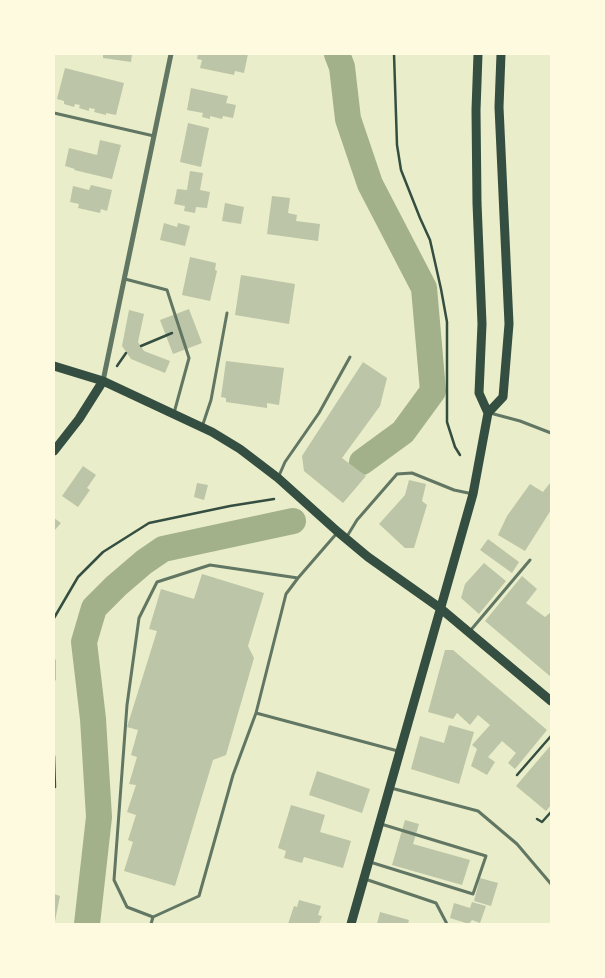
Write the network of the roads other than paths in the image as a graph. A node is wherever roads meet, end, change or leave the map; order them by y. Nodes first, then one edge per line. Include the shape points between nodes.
1 (171, 54) edge
2 (478, 54) edge
3 (501, 54) edge
4 (54, 113) edge
5 (154, 136) junction
6 (125, 279) junction
7 (227, 313) dead end
8 (350, 357) dead end
9 (54, 366) edge
10 (103, 381) junction
11 (488, 413) junction
12 (174, 414) junction
13 (202, 427) junction
14 (551, 433) edge
15 (54, 450) edge
16 (278, 478) junction
17 (473, 494) junction
18 (338, 532) junction
19 (346, 539) junction
20 (530, 560) dead end
21 (298, 578) junction
22 (440, 608) junction
23 (469, 631) junction
24 (551, 700) edge
25 (256, 713) junction
26 (399, 752) junction
27 (390, 788) junction
28 (380, 824) junction
29 (369, 862) junction
30 (364, 879) junction
31 (551, 884) edge
32 (153, 917) junction
33 (151, 924) edge
34 (351, 924) edge
35 (447, 924) edge

1 - 5 street
2 - 11 main road via 477,203 482,324 479,393
3 - 11 main road via 499,107 509,324 503,397
4 - 5 lane
5 - 6 street
6 - 10 street
6 - 12 lane via 166,290 189,358
7 - 13 lane via 211,400
8 - 16 lane via 319,414 285,462
9 - 10 main road
10 - 12 main road
10 - 15 main road
11 - 14 lane via 520,420
11 - 17 main road
12 - 13 main road
13 - 16 main road via 240,449
16 - 18 main road
17 - 19 lane via 412,473 397,474 357,520
17 - 22 main road
18 - 19 main road
18 - 21 lane
19 - 22 main road
20 - 23 lane
21 - 25 lane via 286,594
21 - 32 lane via 210,565 157,582 139,618 127,705 114,880 127,907
22 - 23 main road
22 - 26 main road
23 - 24 main road
25 - 26 lane
25 - 32 lane via 232,775 199,896
26 - 27 main road
27 - 28 main road
27 - 31 lane via 478,811 517,844
28 - 29 main road
28 - 29 lane via 486,856 473,894
29 - 30 main road
30 - 34 main road
30 - 35 lane via 436,903
32 - 33 lane

